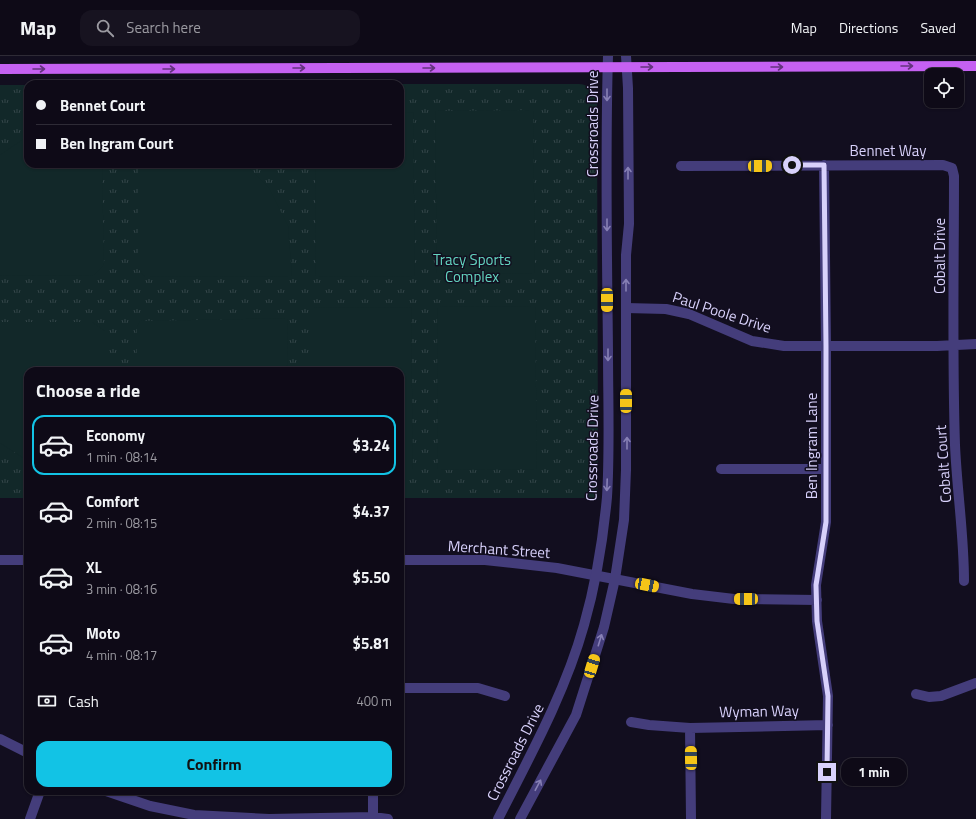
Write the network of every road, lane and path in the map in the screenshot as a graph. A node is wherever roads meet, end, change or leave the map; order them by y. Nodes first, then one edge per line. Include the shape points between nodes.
1 (608, 56) edge
2 (626, 56) edge
3 (976, 66) edge
4 (608, 67) junction
5 (627, 67) junction
6 (0, 69) edge
7 (824, 165) junction
8 (681, 166) dead end
9 (952, 168) joint
10 (626, 308) junction
11 (976, 344) edge
12 (953, 345) junction
13 (826, 346) junction
14 (720, 469) dead end
15 (826, 469) junction
16 (0, 560) edge
17 (24, 560) edge
18 (404, 560) edge
19 (596, 575) junction
20 (615, 579) junction
21 (964, 581) dead end
22 (816, 600) junction
23 (976, 683) edge
24 (404, 688) edge
25 (916, 694) dead end
26 (505, 696) dead end
27 (630, 722) dead end
28 (828, 724) junction
29 (690, 728) junction
30 (0, 739) edge
31 (24, 751) edge
32 (39, 795) edge
33 (118, 795) edge
34 (373, 795) edge
35 (374, 817) junction
36 (30, 819) edge
37 (269, 819) edge
38 (388, 819) edge
39 (498, 819) edge
40 (520, 819) edge
41 (692, 819) edge
42 (826, 819) edge

1 - 4 street, Crossroads Drive
2 - 5 street
5 -> 3 main road
4 - 5 main road
6 -> 4 main road
4 -> 19 street, Crossroads Drive via 608,472 603,536
10 -> 5 street via 629,224
7 - 8 street, Bennet Way
7 - 9 street, Bennet Way via 943,164
7 - 13 street, Ben Ingram Lane
9 - 12 street, Cobalt Drive
10 - 13 street, Paul Poole Drive via 666,309 689,314 752,341 784,346
20 -> 10 street via 624,520 626,481
11 - 12 street, Paul Poole Drive
12 - 13 street, Paul Poole Drive
12 - 21 street, Cobalt Court via 955,446
13 - 15 street, Ben Ingram Lane
14 - 15 street
15 - 22 street, Ben Ingram Lane via 826,522
16 - 17 street
18 - 19 street, Merchant Street via 485,560
19 - 20 street, Merchant Street
19 - 39 street, Crossroads Drive via 581,637 560,694
20 - 22 street, Merchant Street via 692,594 734,599
40 -> 20 street via 576,715 604,627
22 - 28 street, Ben Ingram Lane via 828,696
23 - 25 street via 940,696
24 - 26 street via 478,688
27 - 29 street, Wyman Way
28 - 29 street, Wyman Way
28 - 42 street, Ben Ingram Lane
29 - 41 street
30 - 31 street
32 - 36 street
33 - 37 street via 150,806 194,815
34 - 35 street
35 - 37 street
35 - 38 street

